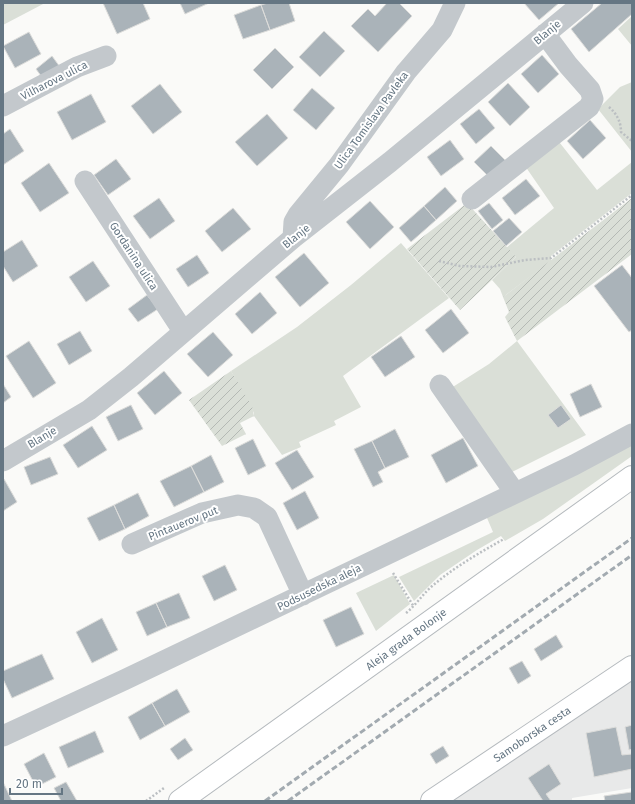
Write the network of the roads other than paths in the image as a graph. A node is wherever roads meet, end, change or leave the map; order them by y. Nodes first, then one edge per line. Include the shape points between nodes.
1 (455, 3) edge
2 (583, 3) edge
3 (545, 34) junction
4 (106, 56) dead end
5 (3, 106) edge
6 (85, 181) dead end
7 (472, 199) dead end
8 (293, 238) junction
9 (183, 331) junction
10 (440, 385) dead end
11 (632, 434) edge
12 (3, 461) edge
13 (632, 477) edge
14 (515, 493) junction
15 (132, 544) dead end
16 (303, 595) junction
17 (632, 667) edge
18 (3, 736) edge
19 (172, 794) edge
20 (432, 801) edge

1 - 8 street, Ulica Tomislava Pavleka via 442,30 406,72 339,165 298,215 294,222
2 - 3 street, Blanje
3 - 7 street via 590,90 593,99 589,107
3 - 8 street, Blanje
4 - 5 street, Vilharova ulica via 77,67
6 - 9 street, Gordanina ulica
8 - 9 street, Blanje
9 - 12 street, Blanje via 89,410
10 - 14 street
11 - 14 street, Podsusedska aleja
13 - 19 main road, Aleja grada Bolonje
14 - 16 street, Podsusedska aleja
15 - 16 street, Pintauerov put via 202,513 238,505 254,508 267,517
16 - 18 street, Podsusedska aleja
17 - 20 main road, Samoborska cesta

